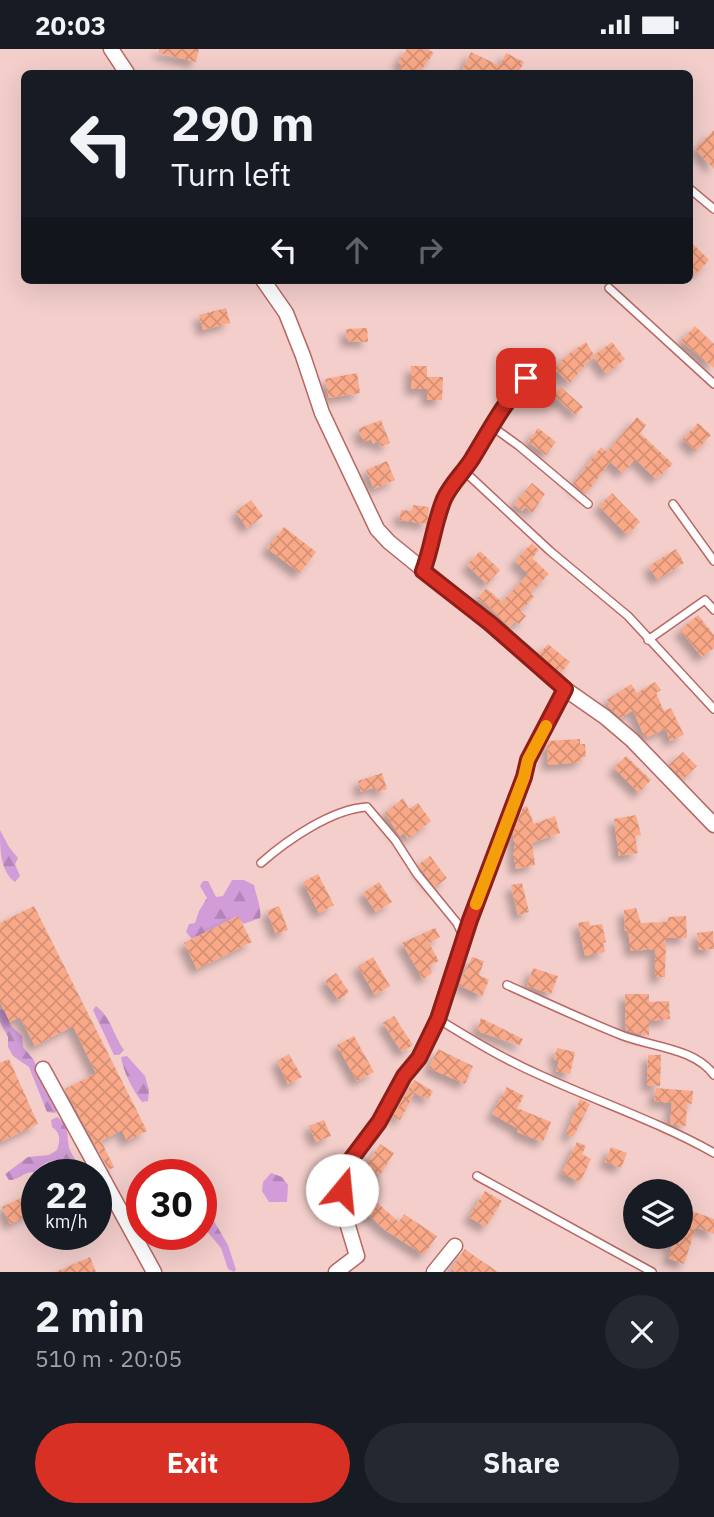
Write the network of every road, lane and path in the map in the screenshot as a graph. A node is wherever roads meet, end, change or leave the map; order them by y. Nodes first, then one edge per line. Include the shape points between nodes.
1 (111, 49) edge
2 (125, 70) edge
3 (693, 192) edge
4 (714, 209) edge
5 (266, 284) edge
6 (609, 288) dead end
7 (526, 378) dead end
8 (714, 384) edge
9 (490, 425) junction
10 (463, 470) junction
11 (588, 504) dead end
12 (673, 504) dead end
13 (714, 561) edge
14 (423, 571) junction
15 (714, 610) edge
16 (649, 640) junction
17 (565, 689) junction
18 (714, 709) edge
19 (714, 825) edge
20 (261, 863) dead end
21 (465, 938) junction
22 (507, 985) dead end
23 (438, 1019) junction
24 (43, 1069) dead end
25 (714, 1075) edge
26 (714, 1153) edge
27 (477, 1176) dead end
28 (455, 1246) dead end
29 (154, 1272) edge
30 (336, 1272) edge
31 (434, 1272) edge
32 (652, 1272) edge

1 - 2 street
3 - 4 lane
5 - 14 street via 286,313 322,412 377,529
6 - 8 lane
7 - 9 lane
9 - 10 lane
9 - 11 lane
10 - 14 lane via 445,496
10 - 16 lane via 628,616
12 - 13 lane
14 - 17 street
15 - 16 lane via 705,600
16 - 18 lane
17 - 19 street via 632,740
17 - 21 street via 528,760
20 - 21 lane via 284,842 343,810 367,807
21 - 23 street
22 - 25 lane via 623,1036 681,1053 706,1064
23 - 26 lane via 541,1076 678,1133
23 - 30 street via 419,1058 349,1162 342,1206 357,1256
24 - 29 street
27 - 32 lane
28 - 31 street

